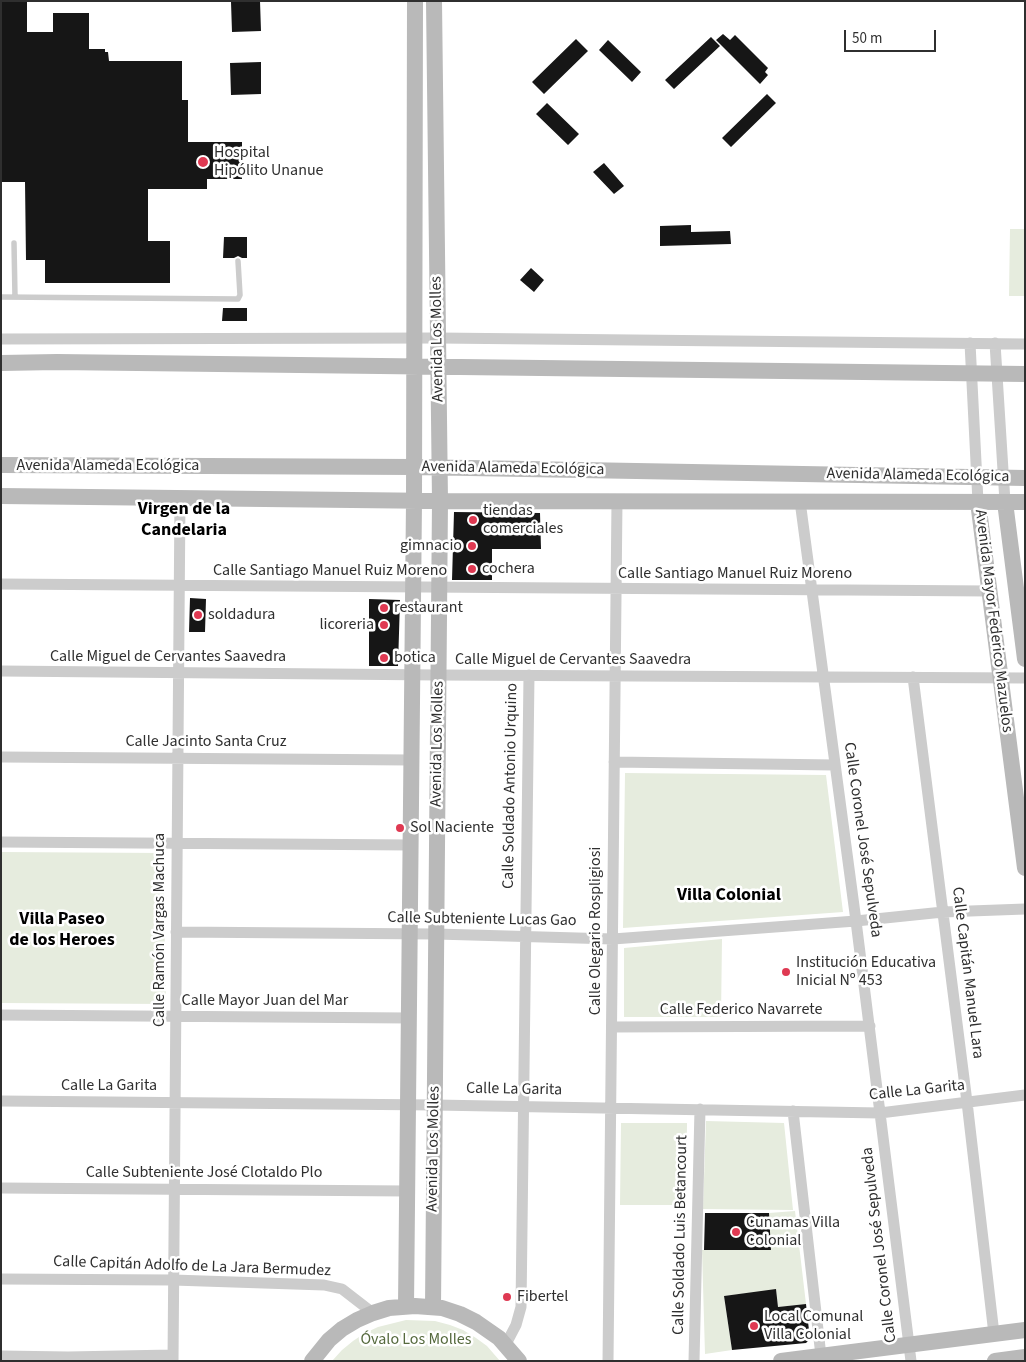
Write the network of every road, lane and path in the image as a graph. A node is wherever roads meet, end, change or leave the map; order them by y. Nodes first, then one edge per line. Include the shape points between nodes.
1 (415, 1) edge
2 (434, 1) edge
3 (14, 243) dead end
4 (238, 261) dead end
5 (1, 297) edge
6 (15, 297) junction
7 (414, 338) junction
8 (438, 338) junction
9 (1, 339) edge
10 (970, 342) junction
11 (995, 343) junction
12 (1025, 344) edge
13 (1, 363) edge
14 (414, 366) junction
15 (438, 367) junction
16 (972, 373) junction
17 (997, 374) junction
18 (1025, 374) edge
19 (1, 465) edge
20 (414, 467) junction
21 (440, 468) junction
22 (977, 477) junction
23 (1003, 477) junction
24 (1025, 478) edge
25 (1, 496) edge
26 (180, 499) junction
27 (414, 501) junction
28 (440, 501) junction
29 (617, 501) junction
30 (800, 502) junction
31 (978, 502) junction
32 (1005, 502) junction
33 (1025, 502) edge
34 (1, 584) edge
35 (179, 586) junction
36 (413, 588) junction
37 (439, 588) junction
38 (616, 589) junction
39 (813, 590) junction
40 (990, 591) junction
41 (1025, 659) edge
42 (1, 672) edge
43 (178, 673) junction
44 (412, 675) junction
45 (438, 675) junction
46 (529, 676) junction
47 (614, 676) junction
48 (824, 677) junction
49 (913, 677) junction
50 (1001, 678) junction
51 (1025, 678) edge
52 (1, 757) edge
53 (178, 758) junction
54 (411, 760) junction
55 (614, 762) junction
56 (835, 764) junction
57 (1, 842) edge
58 (177, 843) junction
59 (410, 845) junction
60 (1025, 868) edge
61 (1025, 909) edge
62 (943, 912) junction
63 (856, 921) junction
64 (176, 932) junction
65 (410, 934) junction
66 (436, 934) junction
67 (526, 937) junction
68 (612, 939) junction
69 (1, 1015) edge
70 (176, 1017) junction
71 (409, 1018) junction
72 (612, 1026) junction
73 (870, 1026) junction
74 (1025, 1095) edge
75 (1, 1101) edge
76 (967, 1102) junction
77 (175, 1103) junction
78 (408, 1105) junction
79 (435, 1105) junction
80 (523, 1106) junction
81 (611, 1108) junction
82 (700, 1109) junction
83 (793, 1111) junction
84 (880, 1113) junction
85 (1, 1188) edge
86 (174, 1189) junction
87 (407, 1191) junction
88 (1, 1279) edge
89 (173, 1280) junction
90 (406, 1306) junction
91 (433, 1307) junction
92 (373, 1313) junction
93 (1025, 1330) edge
94 (994, 1334) junction
95 (506, 1344) junction
96 (910, 1353) edge
97 (1, 1356) edge
98 (821, 1356) junction
99 (1025, 1357) edge
100 (173, 1358) edge
101 (312, 1361) edge
102 (519, 1361) edge
103 (608, 1361) edge
104 (694, 1361) edge
105 (781, 1361) edge
106 (995, 1361) edge

1 - 7 street, Avenida Los Molles
2 - 8 street, Avenida Los Molles
3 - 6 lane
4 - 6 lane via 238,299
5 - 6 lane
7 - 8 street
7 - 9 street
7 - 14 street, Avenida Los Molles
8 - 10 street
8 - 15 street, Avenida Los Molles
10 - 11 street
10 - 16 street, Avenida Mayor Federico Mazuelos
11 - 12 street
11 - 17 street, Avenida Mayor Federico Mazuelos
13 - 14 street
14 - 15 street
14 - 20 street, Avenida Los Molles
15 - 16 street
15 - 21 street, Avenida Los Molles
16 - 17 street
16 - 22 street, Avenida Mayor Federico Mazuelos
17 - 18 street
17 - 23 street, Avenida Mayor Federico Mazuelos
19 - 20 street, Avenida Alameda Ecológica
20 - 21 street, Avenida Alameda Ecológica
20 - 27 street, Avenida Los Molles
21 - 22 street, Avenida Alameda Ecológica
21 - 28 street, Avenida Los Molles
22 - 23 street, Avenida Alameda Ecológica
22 - 31 street, Avenida Mayor Federico Mazuelos
23 - 24 street, Avenida Alameda Ecológica
23 - 32 street, Avenida Mayor Federico Mazuelos
25 - 26 street, Avenida Alameda Ecológica
26 - 27 street, Avenida Alameda Ecológica
26 - 35 street, Calle Ramón Vargas Machuca
27 - 28 street, Avenida Alameda Ecológica
27 - 36 street, Avenida Los Molles
28 - 29 street, Avenida Alameda Ecológica
28 - 37 street, Avenida Los Molles
29 - 30 street, Avenida Alameda Ecológica
29 - 38 street, Calle Olegario Rospligiosi
30 - 31 street, Avenida Alameda Ecológica
30 - 39 street, Calle Coronel José Sepulveda
31 - 32 street, Avenida Alameda Ecológica
31 - 40 street, Avenida Mayor Federico Mazuelos
32 - 33 street, Avenida Alameda Ecológica
32 - 41 street, Avenida Mayor Federico Mazuelos
34 - 35 street, Calle Santiago Manuel Ruiz Moreno
35 - 36 street, Calle Santiago Manuel Ruiz Moreno
35 - 43 street, Calle Ramón Vargas Machuca
36 - 37 street, Calle Santiago Manuel Ruiz Moreno
36 - 44 street, Avenida Los Molles
37 - 38 street, Calle Santiago Manuel Ruiz Moreno
37 - 45 street, Avenida Los Molles
38 - 39 street, Calle Santiago Manuel Ruiz Moreno
38 - 47 street, Calle Olegario Rospligiosi
39 - 40 street, Calle Santiago Manuel Ruiz Moreno
39 - 48 street, Calle Coronel José Sepulveda
40 - 50 street, Avenida Mayor Federico Mazuelos
42 - 43 street, Calle Miguel de Cervantes Saavedra
43 - 44 street, Calle Miguel de Cervantes Saavedra
43 - 53 street, Calle Ramón Vargas Machuca
44 - 45 street, Calle Miguel de Cervantes Saavedra
44 - 54 street, Avenida Los Molles
45 - 46 street, Calle Miguel de Cervantes Saavedra
45 - 66 street, Avenida Los Molles
46 - 47 street, Calle Miguel de Cervantes Saavedra
46 - 67 street, Calle Soldado Antonio Urquino
47 - 48 street, Calle Miguel de Cervantes Saavedra
47 - 55 street, Calle Olegario Rospligiosi
48 - 49 street, Calle Miguel de Cervantes Saavedra
48 - 56 street, Calle Coronel José Sepulveda
49 - 50 street, Calle Miguel de Cervantes Saavedra
49 - 62 street, Calle Capitán Manuel Lara
50 - 51 street, Calle Miguel de Cervantes Saavedra
50 - 60 street, Avenida Mayor Federico Mazuelos
52 - 53 street, Calle Jacinto Santa Cruz
53 - 54 street, Calle Jacinto Santa Cruz
53 - 58 street, Calle Ramón Vargas Machuca
54 - 59 street, Avenida Los Molles
55 - 56 street
55 - 68 street, Calle Olegario Rospligiosi
56 - 63 street, Calle Coronel José Sepulveda
57 - 58 street
58 - 59 street
58 - 64 street, Calle Ramón Vargas Machuca
59 - 65 street, Avenida Los Molles
61 - 62 street, Calle Subteniente Lucas Gao
62 - 63 street, Calle Subteniente Lucas Gao
62 - 76 street, Calle Capitán Manuel Lara
63 - 68 street, Calle Subteniente Lucas Gao
63 - 73 street, Calle Coronel José Sepulveda
64 - 65 street, Calle Subteniente Lucas Gao
64 - 70 street, Calle Ramón Vargas Machuca
65 - 66 street, Calle Subteniente Lucas Gao
65 - 71 street, Avenida Los Molles
66 - 67 street, Calle Subteniente Lucas Gao
66 - 79 street, Avenida Los Molles
67 - 68 street, Calle Subteniente Lucas Gao
67 - 80 street, Calle Soldado Antonio Urquino
68 - 72 street, Calle Olegario Rospligiosi
69 - 70 street, Calle Mayor Juan del Mar
70 - 71 street, Calle Mayor Juan del Mar
70 - 77 street, Calle Ramón Vargas Machuca
71 - 78 street, Avenida Los Molles
72 - 73 street, Calle Federico Navarrete
72 - 81 street, Calle Olegario Rospligiosi
73 - 84 street, Calle Coronel José Sepulveda
74 - 76 street, Calle La Garita
75 - 77 street, Calle La Garita
76 - 84 street, Calle La Garita
76 - 94 street, Calle Capitán Manuel Lara
77 - 78 street, Calle La Garita
77 - 86 street, Calle Ramón Vargas Machuca
78 - 79 street, Calle La Garita
78 - 87 street, Avenida Los Molles
79 - 80 street, Calle La Garita
79 - 91 street, Avenida Los Molles
80 - 81 street, Calle La Garita
80 - 95 street, Calle Soldado Antonio Urquino via 521,1307
81 - 82 street, Calle La Garita
81 - 103 street, Calle Olegario Rospligiosi
82 - 83 street, Calle La Garita
82 - 104 street, Calle Soldado Luis Betancourt
83 - 84 street, Calle La Garita
83 - 98 street
84 - 96 street, Calle Coronel José Sepulveda
85 - 86 street, Calle Subteniente José Clotaldo Plo
86 - 87 street, Calle Subteniente José Clotaldo Plo
86 - 89 street, Calle Ramón Vargas Machuca
87 - 90 street, Avenida Los Molles
88 - 89 street, Calle Capitán Adolfo de La Jara Bermudez
89 - 92 street, Calle Capitán Adolfo de La Jara Bermudez via 324,1285 342,1289
89 - 100 street, Calle Ramón Vargas Machuca
90 - 91 street
90 - 92 street
91 - 95 street via 468,1317
92 - 101 street via 342,1329
93 - 94 street
94 - 96 street
95 - 102 street
96 - 98 street
97 - 100 street
98 - 105 street
99 - 106 street

